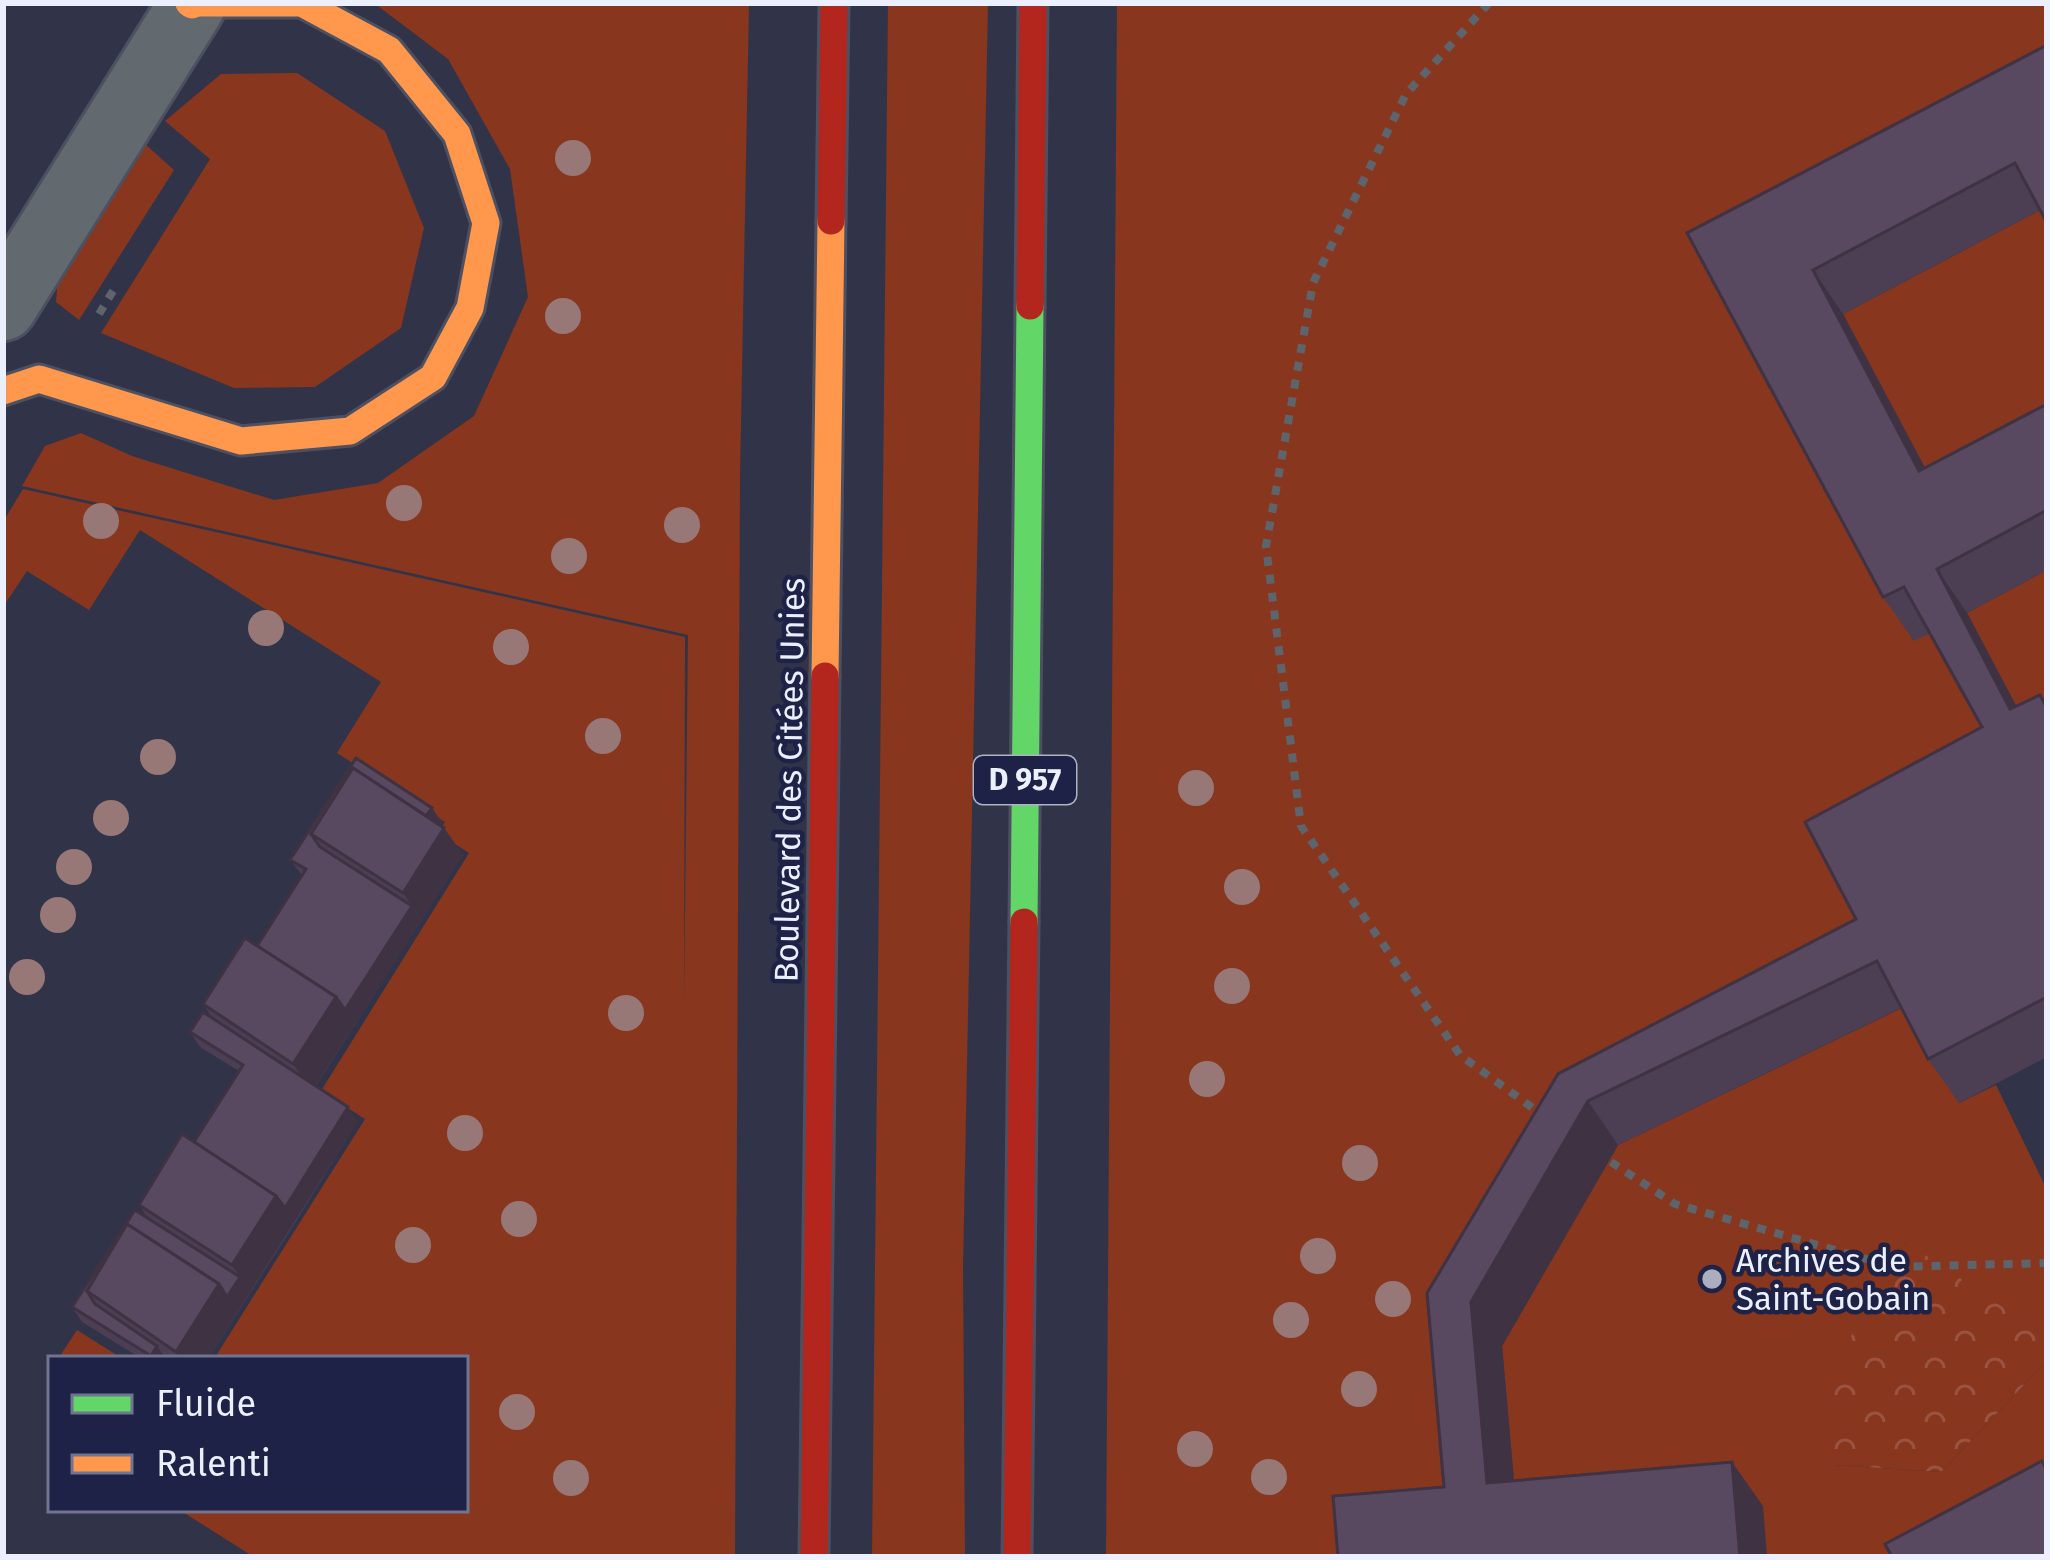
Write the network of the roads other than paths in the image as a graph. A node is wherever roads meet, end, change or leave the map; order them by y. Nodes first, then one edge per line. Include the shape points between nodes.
1 (834, 3) edge
2 (1033, 3) edge
3 (191, 4) edge
4 (3, 307) edge
5 (3, 392) edge
6 (814, 1557) edge
7 (1018, 1557) edge

1 - 6 main road, Boulevard des Citées Unies
2 - 7 main road, D 957
3 - 4 street
3 - 5 main road via 302,3 388,50 457,134 487,223 470,308 433,377 350,431 241,441 39,379

